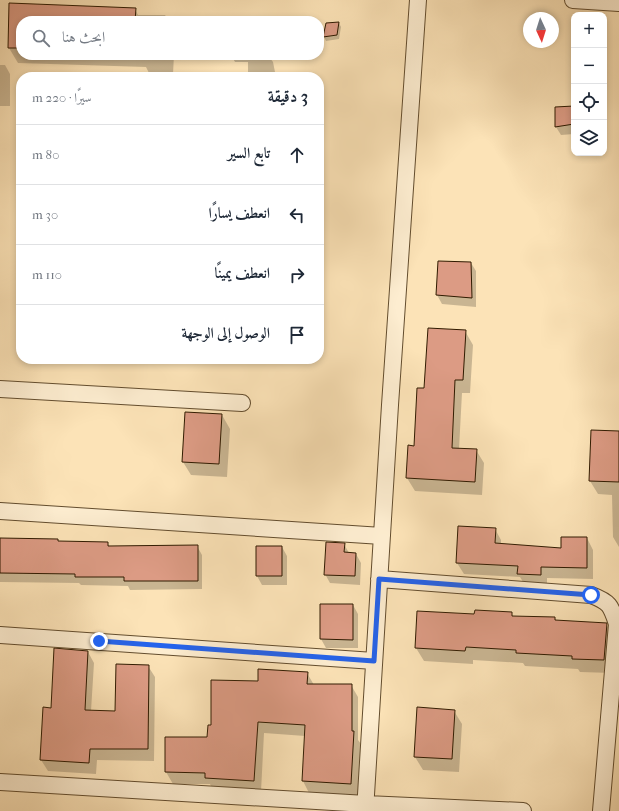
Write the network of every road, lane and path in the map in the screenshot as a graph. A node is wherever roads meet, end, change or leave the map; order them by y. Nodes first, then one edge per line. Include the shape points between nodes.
1 (418, 0) edge
2 (579, 0) edge
3 (619, 3) edge
4 (0, 389) edge
5 (242, 403) dead end
6 (0, 511) edge
7 (382, 536) junction
8 (379, 579) junction
9 (0, 634) edge
10 (374, 661) junction
11 (0, 782) edge
12 (365, 807) edge
13 (523, 811) edge
14 (601, 811) edge

1 - 7 street
2 - 3 street
4 - 5 street
6 - 7 street
7 - 8 street
8 - 10 street
8 - 14 street via 591,595 603,599 612,608 617,624
9 - 10 street
10 - 12 street
11 - 12 street
12 - 13 street

